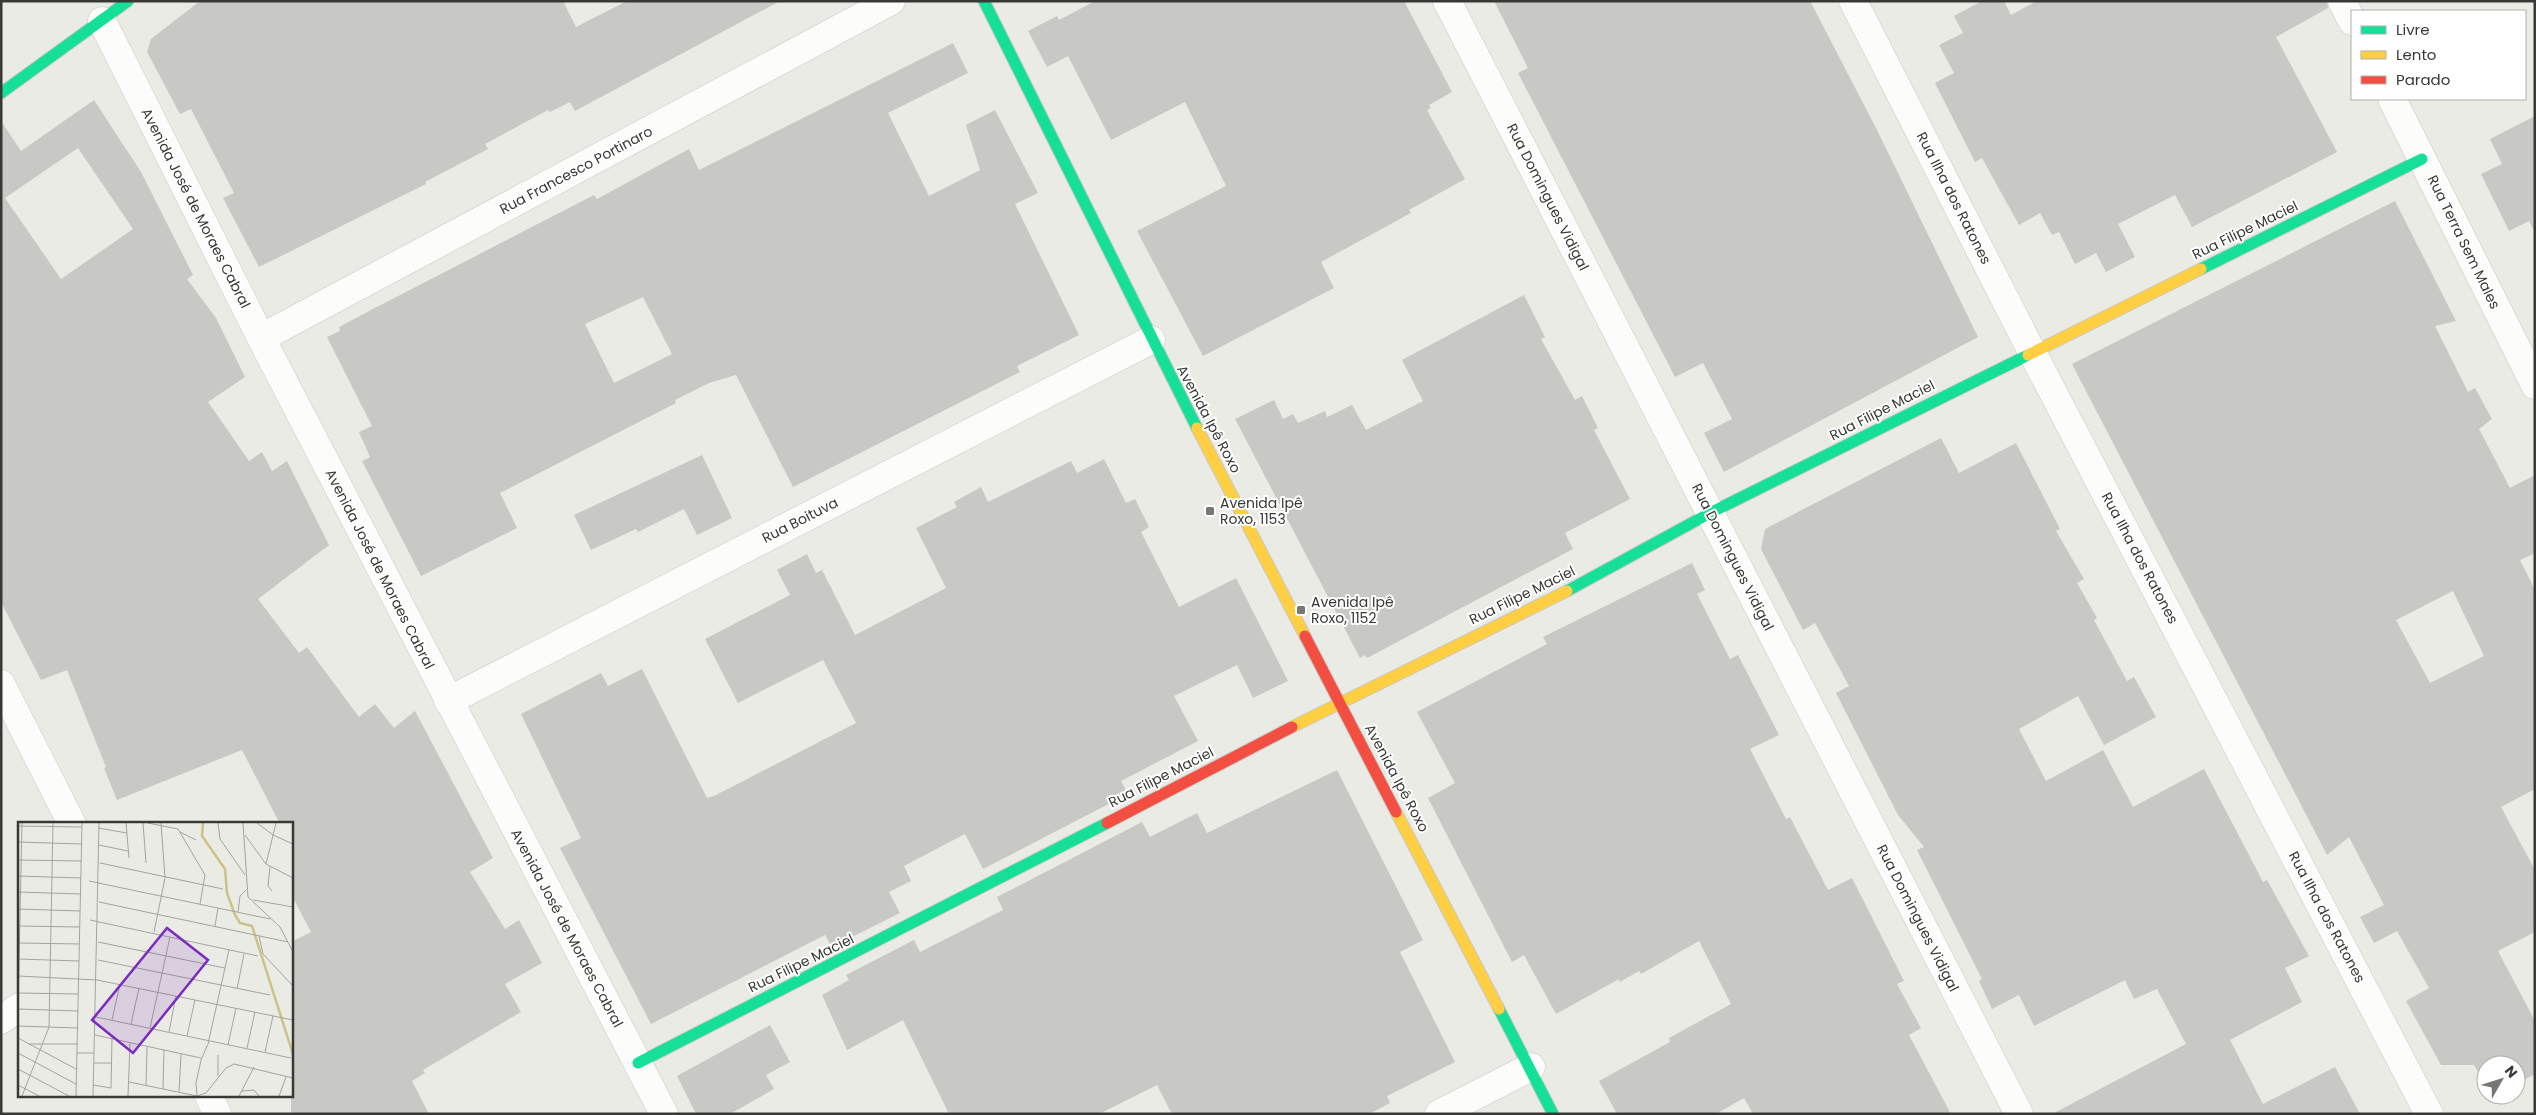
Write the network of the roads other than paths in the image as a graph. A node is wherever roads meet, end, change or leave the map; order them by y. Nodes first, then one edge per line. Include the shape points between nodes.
1 (128, 1) edge
2 (891, 1) edge
3 (984, 1) edge
4 (1446, 1) edge
5 (1853, 1) edge
6 (2342, 1) edge
7 (2351, 19) edge
8 (102, 21) junction
9 (1, 93) edge
10 (2392, 100) edge
11 (2422, 159) junction
12 (261, 338) junction
13 (1151, 340) junction
14 (2032, 352) junction
15 (2535, 385) edge
16 (1710, 513) junction
17 (1, 684) edge
18 (448, 701) junction
19 (1340, 702) junction
20 (71, 822) edge
21 (18, 1008) edge
22 (1, 1020) edge
23 (638, 1063) junction
24 (1530, 1067) junction
25 (209, 1098) edge
26 (217, 1114) edge
27 (664, 1114) edge
28 (1439, 1114) edge
29 (1553, 1114) edge
30 (2019, 1114) edge
31 (2429, 1114) edge

1 - 8 street
2 - 12 street, Rua Francesco Portinaro
3 - 13 street, Avenida Ipê Roxo
4 - 16 street, Rua Domingues Vidigal
5 - 14 street, Rua Ilha dos Ratones
6 - 7 street
8 - 9 street
8 - 12 street, Avenida José de Moraes Cabral
10 - 11 street, Rua Terra Sem Males
11 - 14 street, Rua Filipe Maciel
11 - 15 street, Rua Terra Sem Males
12 - 18 street, Avenida José de Moraes Cabral
13 - 18 street, Rua Boituva
13 - 19 street, Avenida Ipê Roxo
14 - 16 street, Rua Filipe Maciel
14 - 31 street, Rua Ilha dos Ratones
16 - 19 street, Rua Filipe Maciel via 1572,588
16 - 30 street, Rua Domingues Vidigal
17 - 20 street
18 - 23 street, Avenida José de Moraes Cabral
19 - 23 street, Rua Filipe Maciel
19 - 24 street, Avenida Ipê Roxo
21 - 22 street
23 - 27 street, Avenida José de Moraes Cabral
24 - 28 street
24 - 29 street, Avenida Ipê Roxo
25 - 26 street

